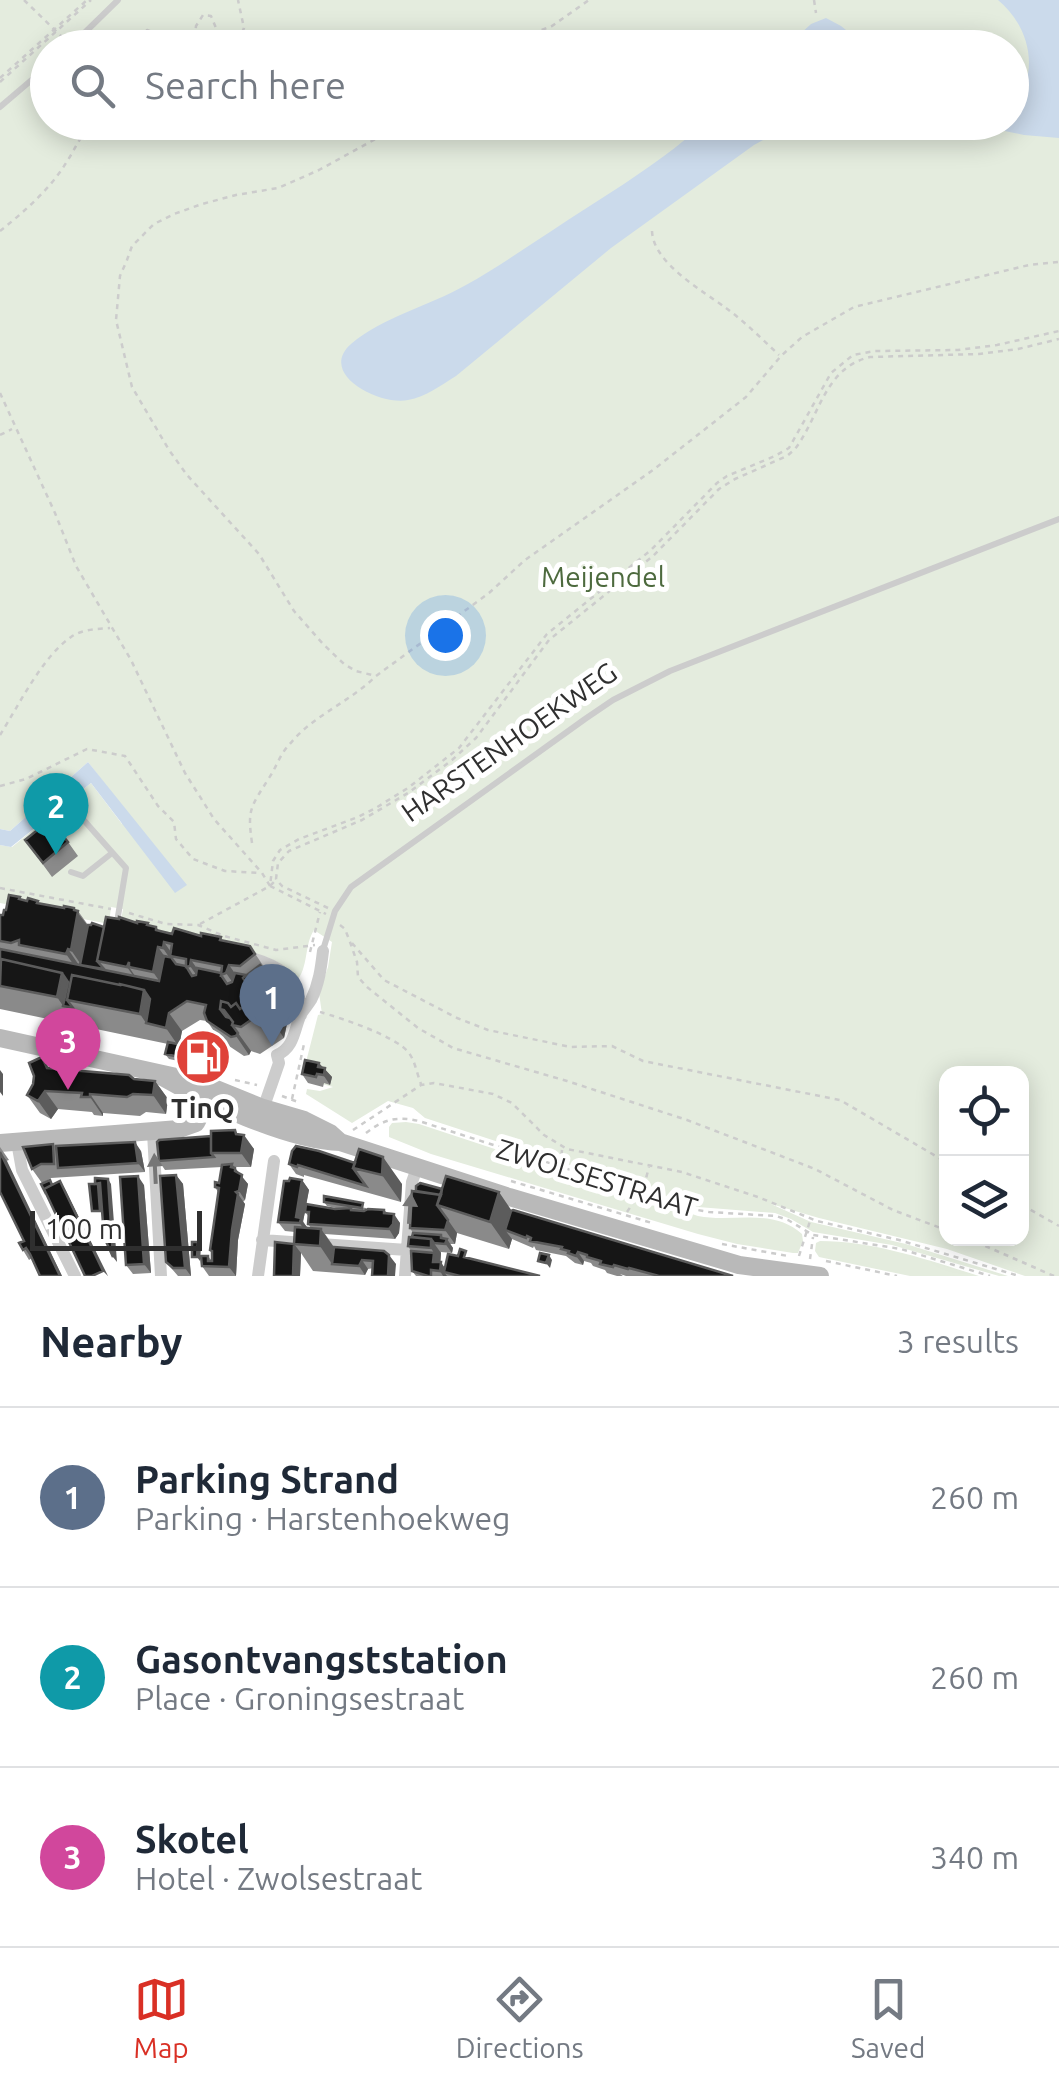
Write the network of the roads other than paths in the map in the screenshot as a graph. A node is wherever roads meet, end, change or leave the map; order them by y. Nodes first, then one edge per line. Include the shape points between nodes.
1 (118, 0) edge
2 (87, 30) edge
3 (30, 81) edge
4 (0, 107) edge
5 (1059, 518) edge
6 (81, 817) dead end
7 (112, 853) junction
8 (71, 872) dead end
9 (96, 927) edge
10 (115, 930) junction
11 (134, 934) edge
12 (316, 947) joint
13 (229, 954) edge
14 (306, 1012) junction
15 (0, 1038) edge
16 (204, 1091) junction
17 (261, 1115) junction
18 (153, 1133) junction
19 (8, 1142) edge
20 (274, 1161) dead end
21 (417, 1168) junction
22 (262, 1240) junction
23 (407, 1250) junction
24 (823, 1269) edge
25 (75, 1276) edge
26 (162, 1276) edge
27 (258, 1276) edge
28 (405, 1276) edge

1 - 2 lane
3 - 4 lane
5 - 12 lane, HARSTENHOEKWEG via 627,692 359,880
6 - 7 lane
7 - 8 lane via 83,876
7 - 10 lane via 126,868
9 - 10 street
10 - 11 street
12 - 14 street, HARSTENHOEKWEG via 320,978
13 - 14 street via 276,966
14 - 17 street, HARSTENHOEKWEG via 292,1042 277,1055
15 - 16 main road, ZWOLSESTRAAT
16 - 17 main road, ZWOLSESTRAAT
16 - 18 main road via 178,1130
17 - 21 main road, ZWOLSESTRAAT via 304,1120
18 - 19 main road
26 -> 18 street
19 - 25 street
20 - 22 street
23 -> 21 street
21 - 24 main road, ZWOLSESTRAAT via 739,1265
22 - 23 street
22 - 27 street
23 - 28 street

